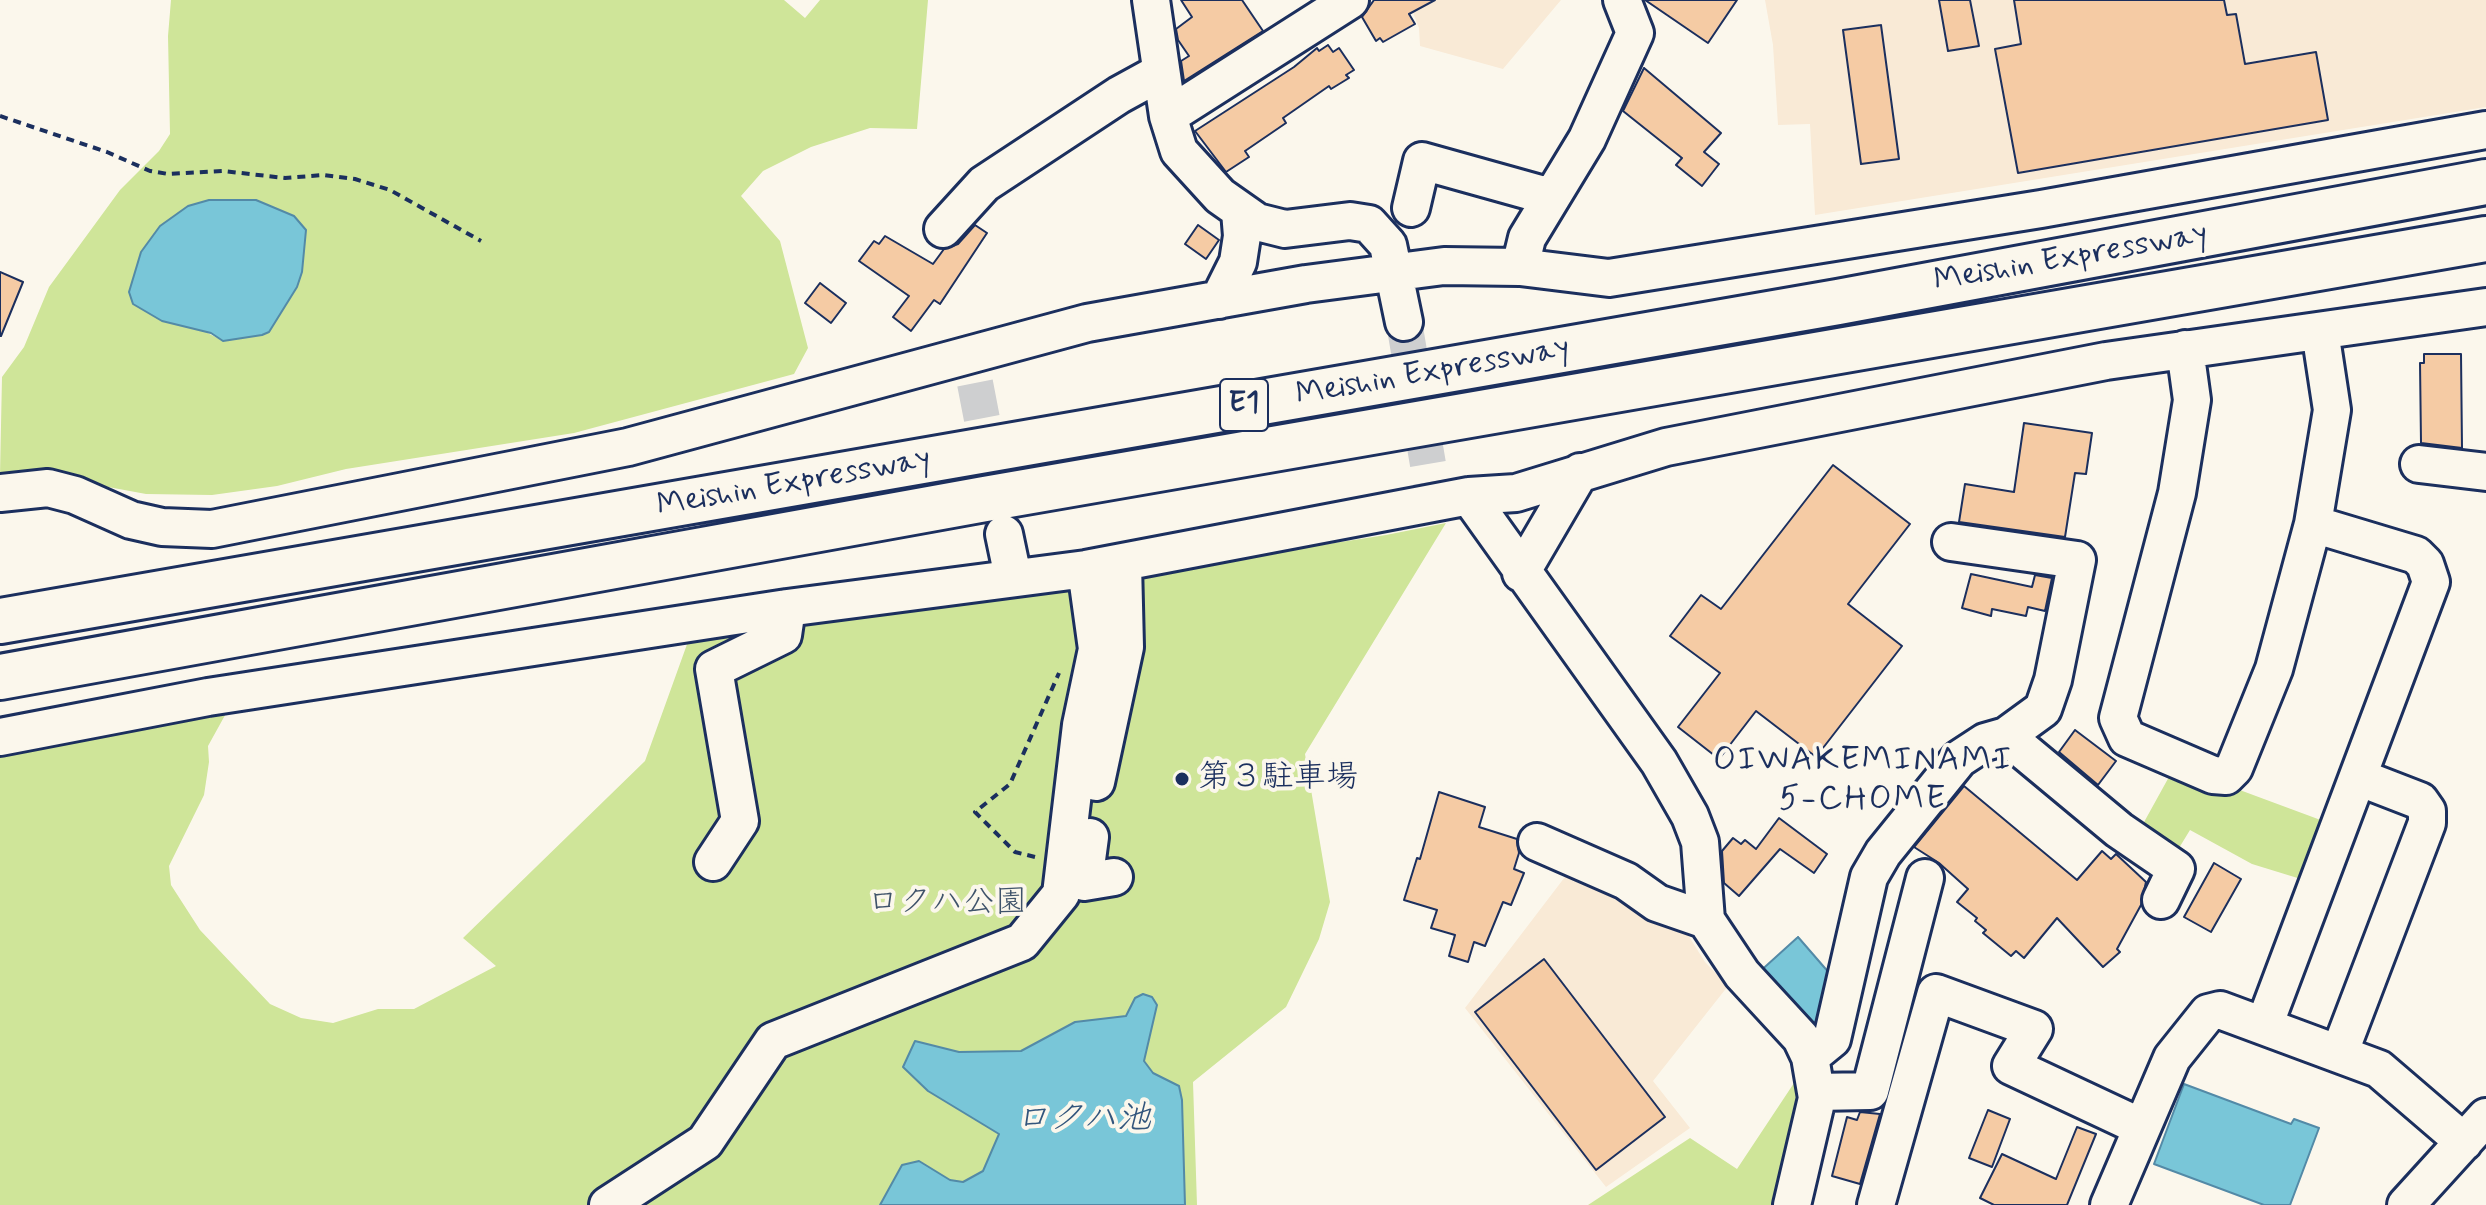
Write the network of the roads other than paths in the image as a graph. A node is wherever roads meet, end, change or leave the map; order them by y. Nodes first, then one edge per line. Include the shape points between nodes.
1 (1151, 0) edge
2 (1350, 0) edge
3 (1622, 0) edge
4 (1161, 72) junction
5 (1168, 116) junction
6 (2486, 130) edge
7 (2486, 182) edge
8 (1551, 197) junction
9 (1411, 208) dead end
10 (1240, 211) junction
11 (943, 229) dead end
12 (2486, 239) edge
13 (1520, 267) junction
14 (1395, 273) junction
15 (1219, 300) junction
16 (2486, 307) edge
17 (1404, 322) tunnel mouth
18 (2320, 331) junction
19 (2185, 349) junction
20 (2419, 464) dead end
21 (1580, 472) junction
22 (2486, 472) edge
23 (0, 493) edge
24 (1469, 496) junction
25 (2313, 524) junction
26 (1004, 534) tunnel mouth
27 (1951, 542) dead end
28 (1123, 563) junction
29 (1086, 569) junction
30 (1521, 573) junction
31 (1013, 577) junction
32 (787, 608) junction
33 (0, 621) edge
34 (0, 677) edge
35 (2006, 736) junction
36 (0, 737) edge
37 (2358, 777) junction
38 (1537, 842) dead end
39 (713, 862) dead end
40 (1114, 877) dead end
41 (1925, 878) dead end
42 (2161, 900) dead end
43 (1706, 920) junction
44 (2264, 1026) junction
45 (2339, 1054) junction
46 (1810, 1057) junction
47 (1816, 1092) junction
48 (2141, 1127) junction
49 (2475, 1129) edge
50 (608, 1205) edge
51 (1792, 1205) edge
52 (1876, 1205) edge
53 (2109, 1205) edge
54 (2406, 1205) edge

1 - 4 street
2 - 5 street
3 - 8 street via 1635,33 1587,139
4 - 5 street
4 - 11 street via 984,184
5 - 10 street via 1179,151
6 - 13 street via 1647,273 1609,278
7 - 33 highway, Meishin Expressway / E1 via 1806,308
8 - 9 street via 1422,161
8 - 13 street via 1527,238
10 - 14 street via 1285,229 1350,221 1369,224 1388,245
10 - 15 street via 1238,262
12 - 34 highway, Meishin Expressway / E1
13 - 14 street via 1444,266
14 - 15 street
14 - 17 street
15 - 23 street via 1087,323 972,368 628,447 212,529 131,520 48,488
16 - 18 street
18 - 19 street
18 - 25 street via 2332,410
19 - 21 street via 1814,416 1666,447
19 - 25 street via 2192,400 2177,493 2118,718 2127,738 2213,775 2226,776 2234,768 2274,669
20 - 22 street
21 - 24 street via 1516,493
21 - 30 street
24 - 28 street
24 - 30 street
25 - 37 street via 2416,555 2431,582
26 - 31 street
27 - 35 street via 2077,560 2066,627 2043,709
28 - 29 street
28 - 40 street via 1125,647 1099,757 1084,882
29 - 31 street
29 - 50 street via 1097,649 1081,725 1061,894 1022,942 773,1041 705,1142
30 - 43 street via 1642,736 1690,816 1700,842
31 - 32 street
32 - 36 street via 208,697
32 - 39 street via 783,635 714,669 740,821
35 - 42 street via 2119,830 2176,869
35 - 46 street via 1959,759 1883,853 1869,877 1832,1039
37 - 44 street
37 - 45 street via 2420,801 2427,823
38 - 43 street via 1626,881 1657,903
41 - 47 street via 1870,1091
43 - 46 street via 1742,974 1801,1038
44 - 45 street
44 - 48 street via 2220,1010 2208,1013 2172,1058
45 - 49 street via 2379,1069
46 - 47 street
47 - 51 street
48 - 52 street via 2011,1066 2034,1029 1936,993
48 - 53 street
49 - 54 street

